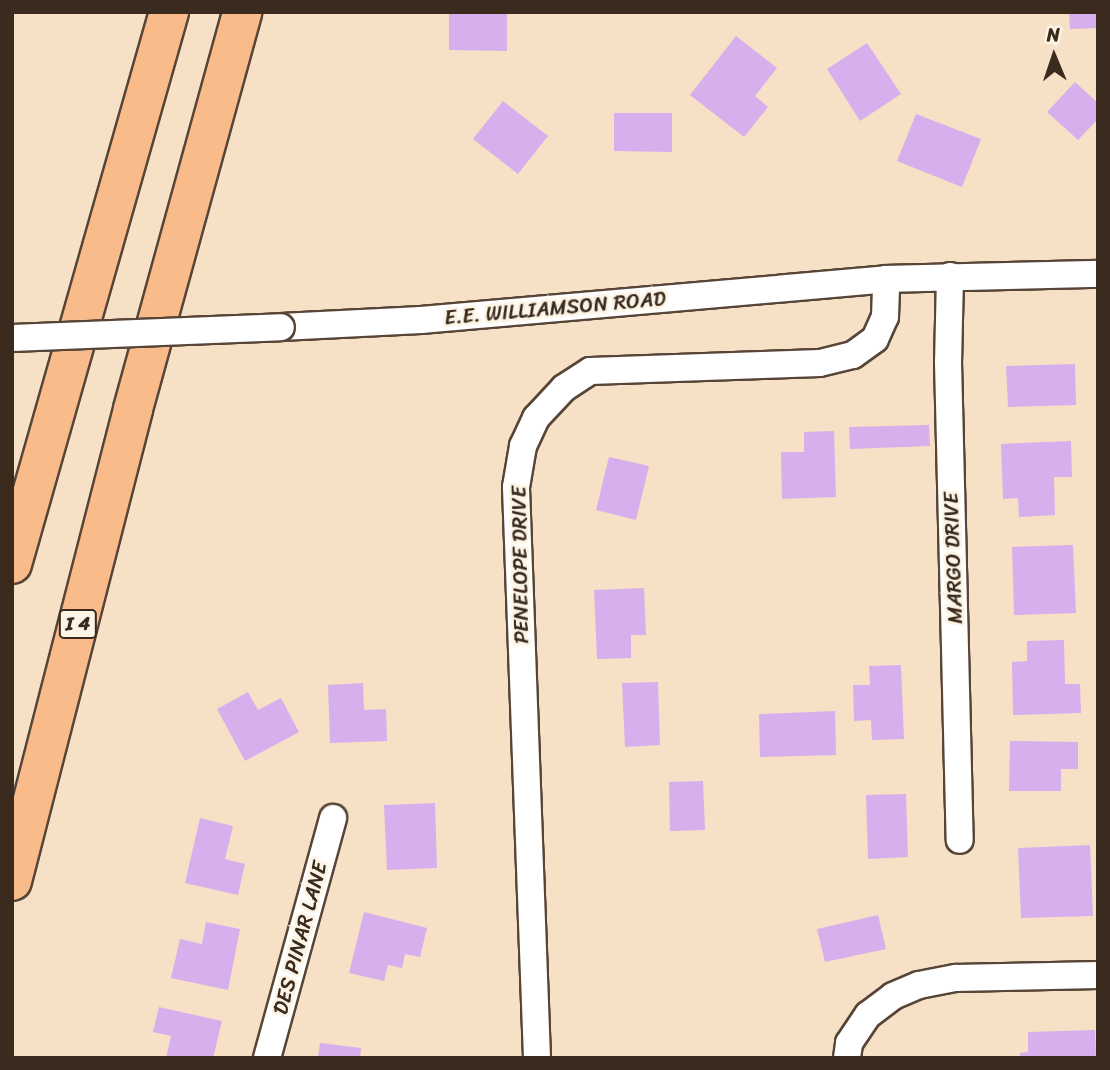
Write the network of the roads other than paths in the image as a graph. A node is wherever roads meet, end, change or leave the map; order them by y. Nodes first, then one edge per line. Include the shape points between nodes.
1 (169, 12) edge
2 (242, 12) edge
3 (1098, 274) edge
4 (950, 276) junction
5 (886, 279) junction
6 (12, 338) edge
7 (12, 564) edge
8 (333, 818) dead end
9 (960, 840) dead end
10 (12, 881) edge
11 (1098, 975) edge
12 (267, 1058) edge
13 (537, 1058) edge
14 (847, 1058) edge

1 - 7 highway
2 - 10 highway, I 4 via 133,409
3 - 4 street, E.E. WILLIAMSON ROAD
4 - 5 street, E.E. WILLIAMSON ROAD
4 - 9 street, MARGO DRIVE via 947,362
5 - 6 street, E.E. WILLIAMSON ROAD, bridge via 421,320
5 - 13 street, PENELOPE DRIVE via 875,340 853,355 820,363 590,371 564,388 536,418 523,446 516,487
8 - 12 street, DES PINAR LANE
11 - 14 street via 956,978 919,985 868,1014 849,1043

